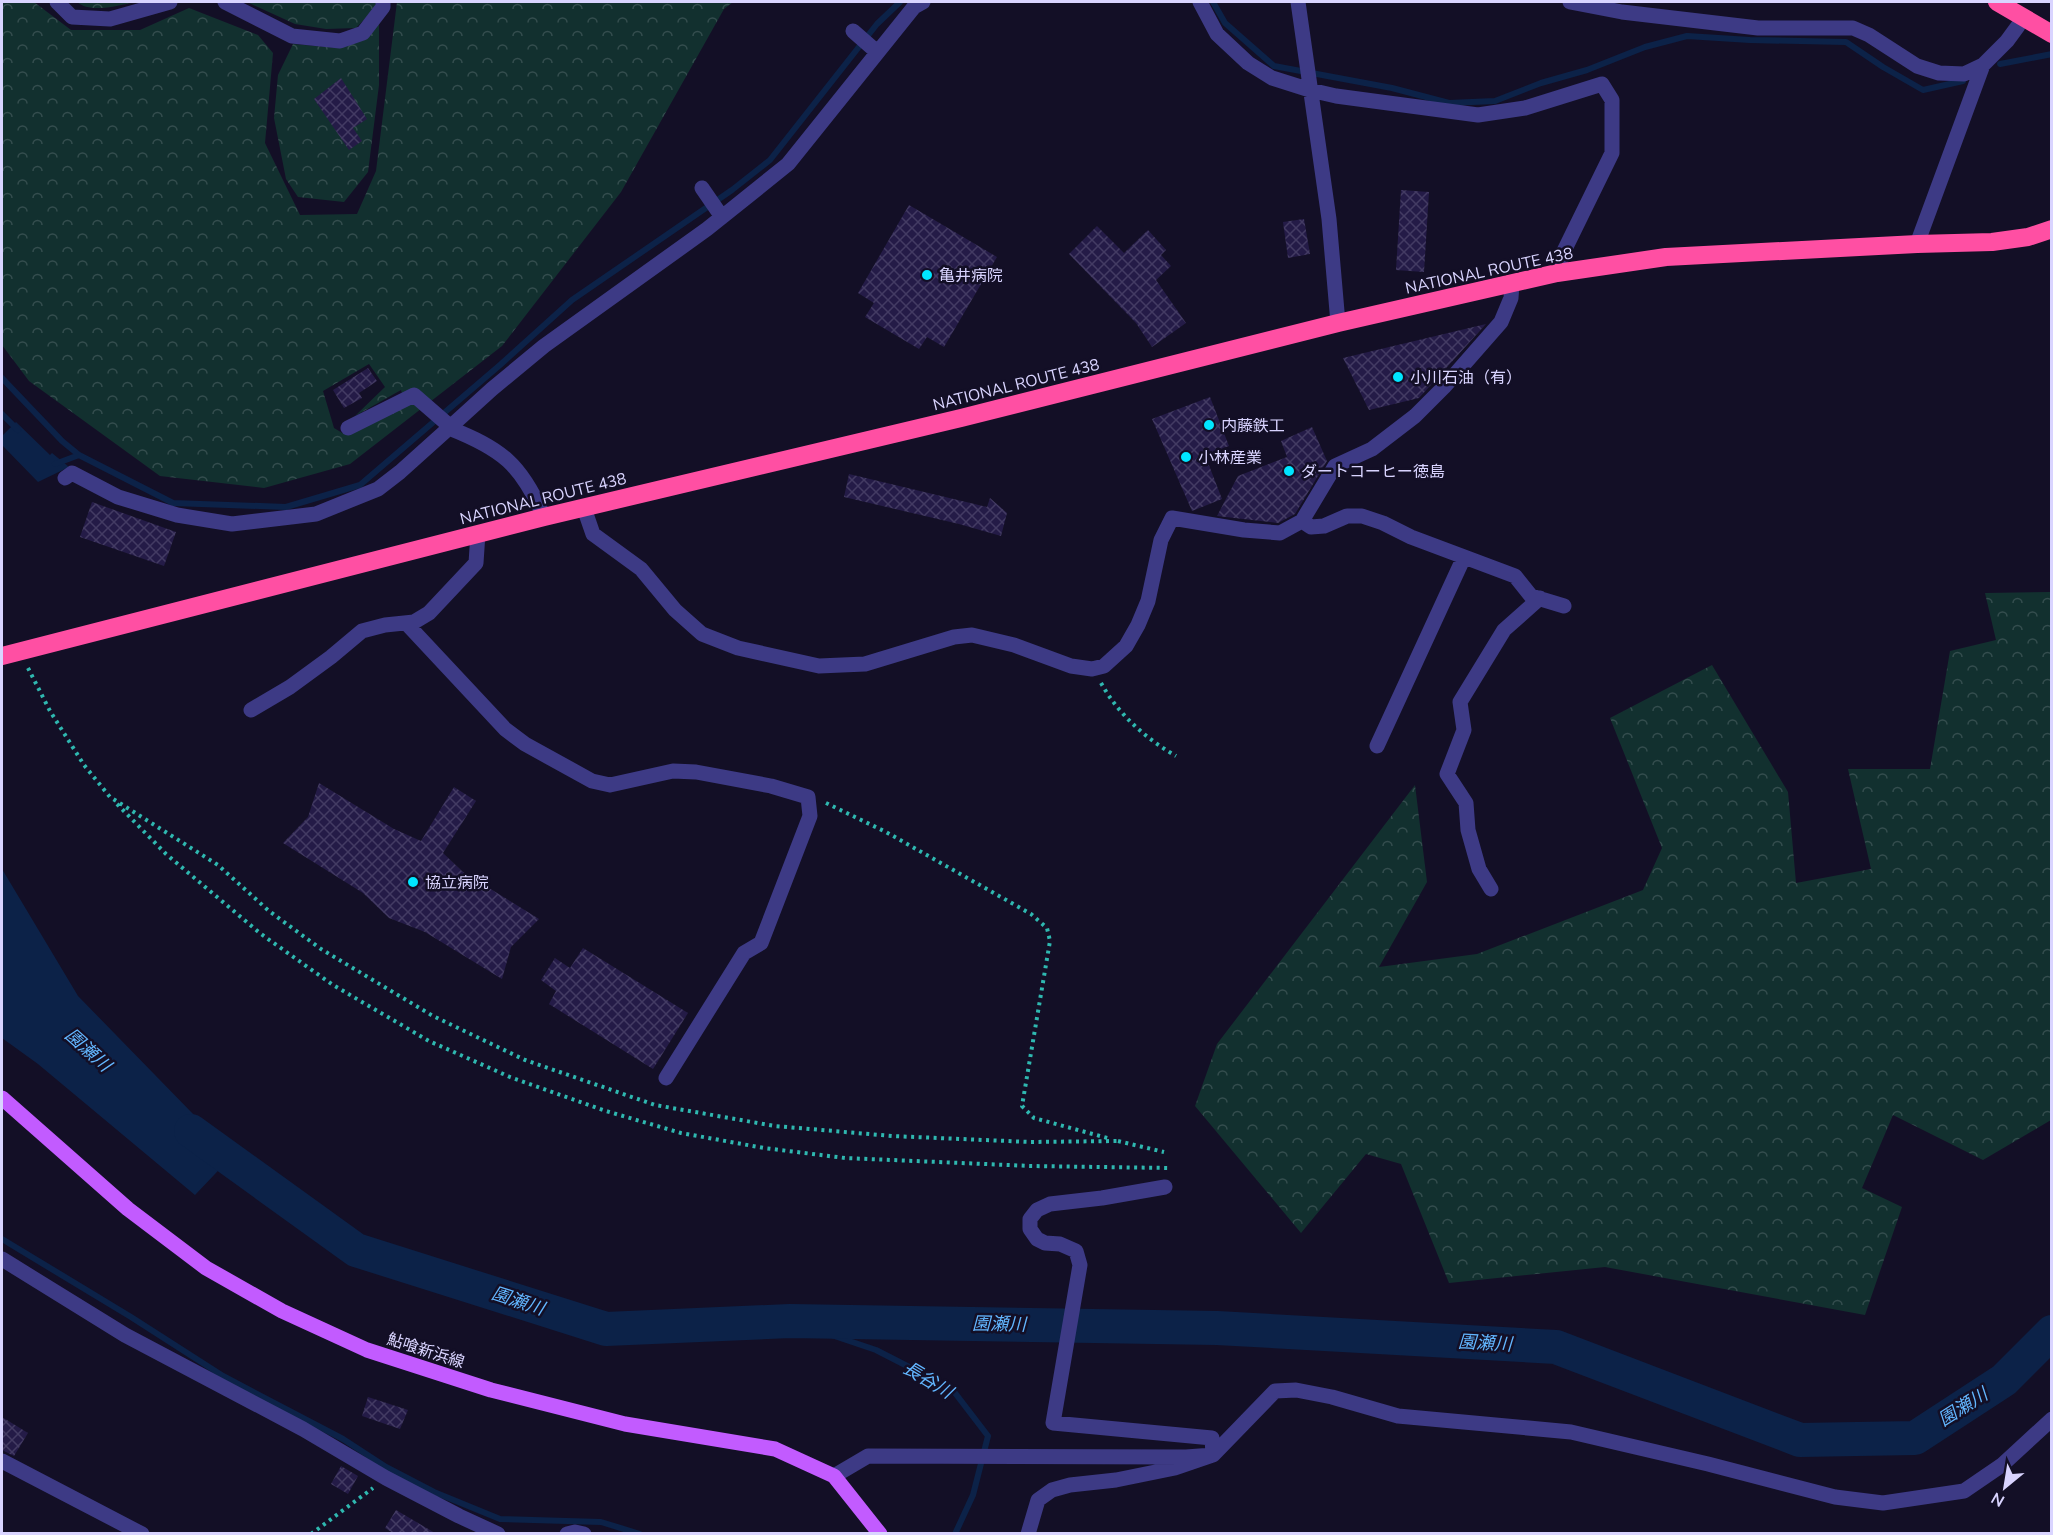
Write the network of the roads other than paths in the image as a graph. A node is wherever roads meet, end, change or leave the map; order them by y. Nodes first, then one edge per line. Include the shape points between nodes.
1 (57, 2) edge
2 (170, 2) edge
3 (225, 2) edge
4 (383, 2) edge
5 (923, 2) edge
6 (1200, 2) edge
7 (1298, 2) edge
8 (1570, 2) edge
9 (1997, 2) edge
10 (2018, 26) dead end
11 (853, 31) dead end
12 (2052, 34) edge
13 (877, 52) junction
14 (1983, 65) junction
15 (1310, 90) junction
16 (702, 188) dead end
17 (722, 217) junction
18 (2052, 229) edge
19 (1917, 244) junction
20 (1557, 273) junction
21 (1512, 284) junction
22 (1338, 323) junction
23 (447, 425) junction
24 (348, 428) dead end
25 (65, 478) dead end
26 (584, 508) junction
27 (543, 517) junction
28 (1302, 521) junction
29 (478, 533) junction
30 (1464, 557) junction
31 (1539, 598) junction
32 (1564, 606) dead end
33 (406, 623) junction
34 (11, 654) edge
35 (251, 710) dead end
36 (1377, 746) dead end
37 (1491, 889) dead end
38 (666, 1078) dead end
39 (2, 1098) edge
40 (1165, 1187) dead end
41 (2, 1259) edge
42 (2052, 1419) edge
43 (1213, 1455) junction
44 (2, 1461) edge
45 (834, 1476) junction
46 (875, 1531) edge
47 (142, 1533) edge
48 (498, 1533) edge
49 (567, 1533) edge
50 (585, 1533) edge
51 (1028, 1533) edge

1 - 2 street via 72,17 110,19
3 - 4 street via 292,36 340,41 363,33
5 - 13 street via 914,7
6 - 15 street via 1217,34 1248,63 1272,78
7 - 15 street
8 - 14 street via 1758,28 1853,28 1917,66 1940,73 1964,74
9 - 12 highway
10 - 14 street
11 - 13 street
13 - 17 street via 788,164
14 - 19 street
15 - 20 street via 1478,115 1525,108 1602,84 1612,100 1612,153 1563,252
15 - 22 street via 1329,219
16 - 17 street
17 - 23 street via 544,346
18 - 19 highway, NATIONAL ROUTE 438 via 1992,242
19 - 20 highway, NATIONAL ROUTE 438 via 1666,257
20 - 21 highway, NATIONAL ROUTE 438
21 - 22 highway, NATIONAL ROUTE 438
21 - 28 street via 1512,298 1501,322 1444,387 1415,416 1372,449 1335,466
22 - 26 highway, NATIONAL ROUTE 438
23 - 24 street via 414,395
23 - 25 street via 378,489 316,514 232,524 177,515 118,497 72,473
23 - 27 street via 503,454 533,492
26 - 27 highway, NATIONAL ROUTE 438
26 - 28 street via 593,534 641,569 675,610 702,634 738,648 819,666 865,664 972,635 1014,645 1071,666 1104,666 1126,646 1138,625 1148,601 1161,540 1172,518 1280,533
27 - 29 highway, NATIONAL ROUTE 438
28 - 30 street via 1311,527 1347,516 1362,516
29 - 33 street via 476,563 429,613
29 - 34 highway, NATIONAL ROUTE 438
30 - 31 street via 1515,576 1531,596
30 - 36 street
31 - 32 street
31 - 37 street via 1504,630 1460,702 1464,730 1448,774 1466,803 1468,830 1479,869
33 - 35 street via 362,631 290,687
33 - 38 street via 505,729 592,781 610,785 656,773 696,772 808,797 810,816 761,943 744,953
39 - 45 main road, 鮎喰新浜線 via 128,1209 206,1268 282,1311 367,1350 491,1390 625,1424 775,1449
40 - 43 street via 1050,1204 1030,1219 1030,1229 1037,1239 1076,1251 1080,1265 1053,1423 1212,1438
41 - 48 street via 125,1335 303,1429 386,1478
42 - 43 street via 2002,1465 1964,1491 1883,1503 1835,1497 1571,1432 1398,1416 1296,1390 1275,1391
43 - 45 street via 868,1456
43 - 51 street via 1175,1468 1052,1490 1038,1500
44 - 47 street
45 - 46 main road, 鮎喰新浜線
49 - 50 street

